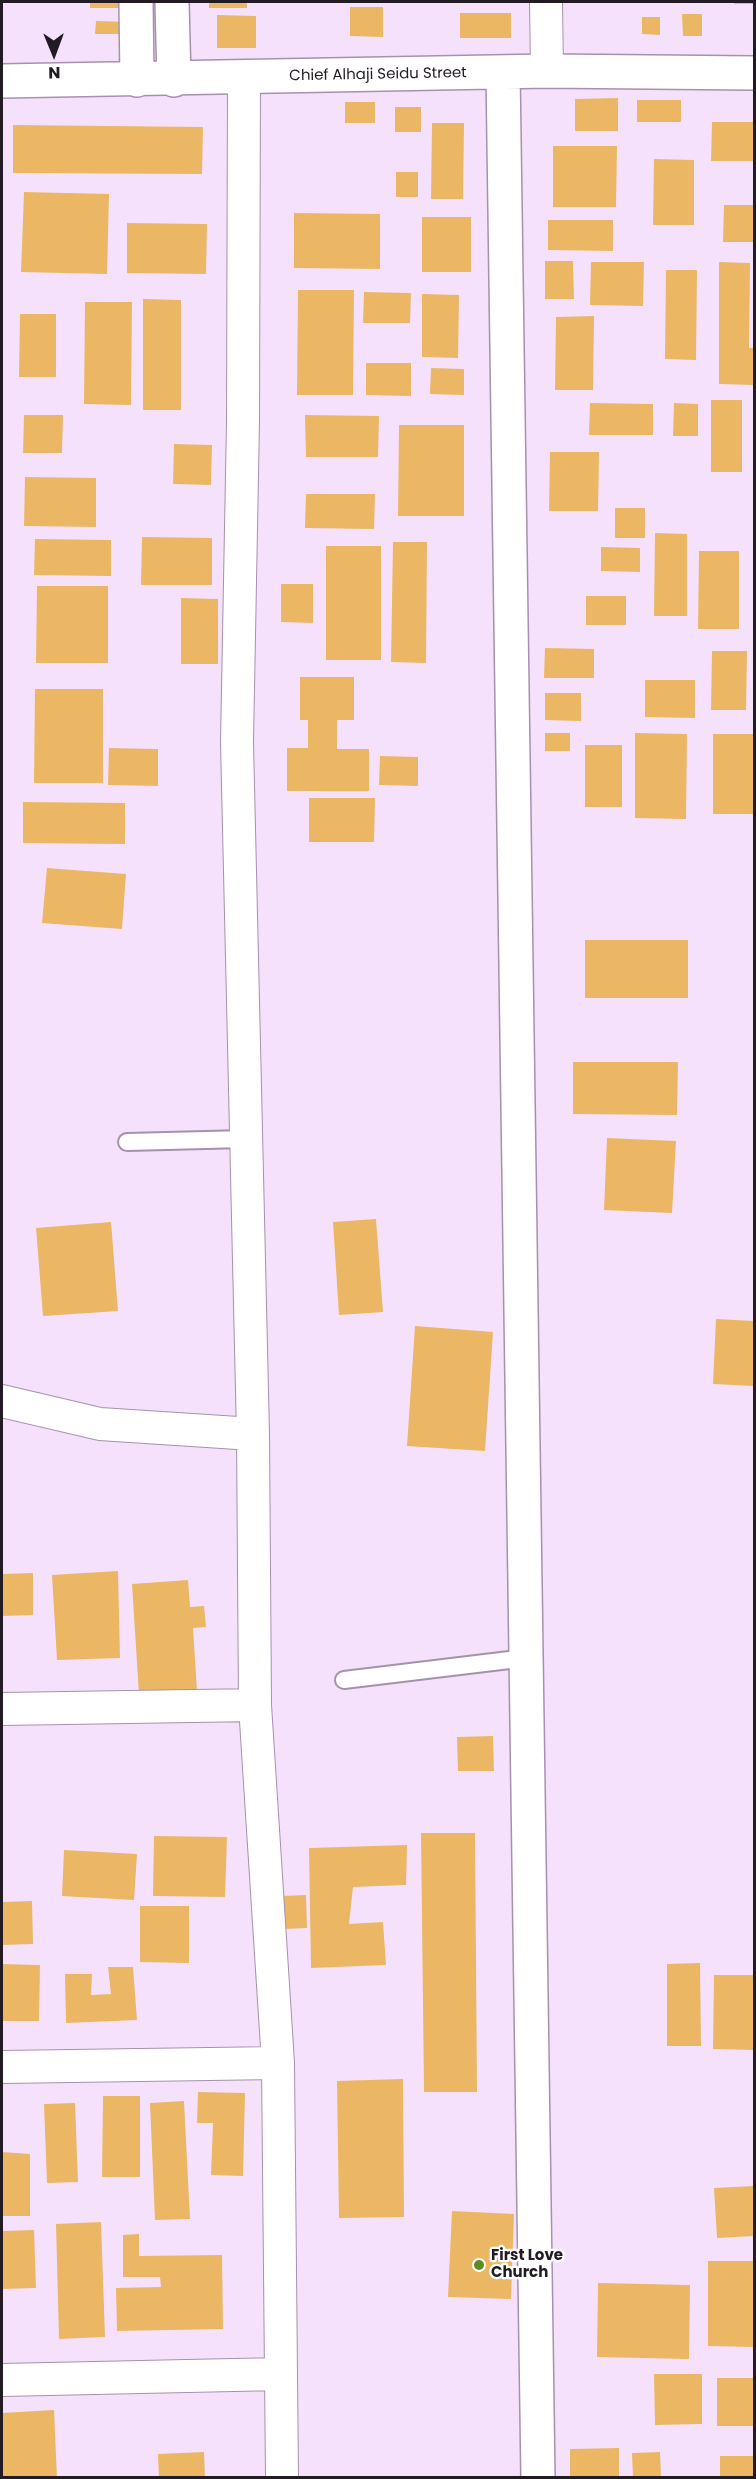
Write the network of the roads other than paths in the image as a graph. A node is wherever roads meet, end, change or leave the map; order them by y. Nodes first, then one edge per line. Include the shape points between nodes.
1 (136, 2) edge
2 (172, 2) edge
3 (546, 2) edge
4 (547, 71) junction
5 (503, 72) junction
6 (754, 73) edge
7 (244, 79) junction
8 (174, 80) junction
9 (2, 81) edge
10 (137, 81) junction
11 (245, 1139) junction
12 (126, 1142) dead end
13 (2, 1401) edge
14 (254, 1434) junction
15 (526, 1658) junction
16 (344, 1680) dead end
17 (255, 1705) junction
18 (2, 1709) edge
19 (278, 2063) junction
20 (2, 2067) edge
21 (280, 2373) junction
22 (2, 2380) edge
23 (282, 2478) edge
24 (538, 2478) edge

1 - 10 street
2 - 8 street
3 - 4 street
4 - 5 street, Chief Alhaji Seidu Street
4 - 6 street, Chief Alhaji Seidu Street
5 - 7 street, Chief Alhaji Seidu Street
5 - 15 street
7 - 8 street, Chief Alhaji Seidu Street
7 - 11 street via 237,742
8 - 10 street, Chief Alhaji Seidu Street
9 - 10 street, Chief Alhaji Seidu Street
11 - 12 lane
11 - 14 street
13 - 14 street via 100,1424
14 - 17 street
15 - 16 lane
15 - 24 street
17 - 18 street
17 - 19 street
19 - 20 street
19 - 21 street
21 - 22 street
21 - 23 street

